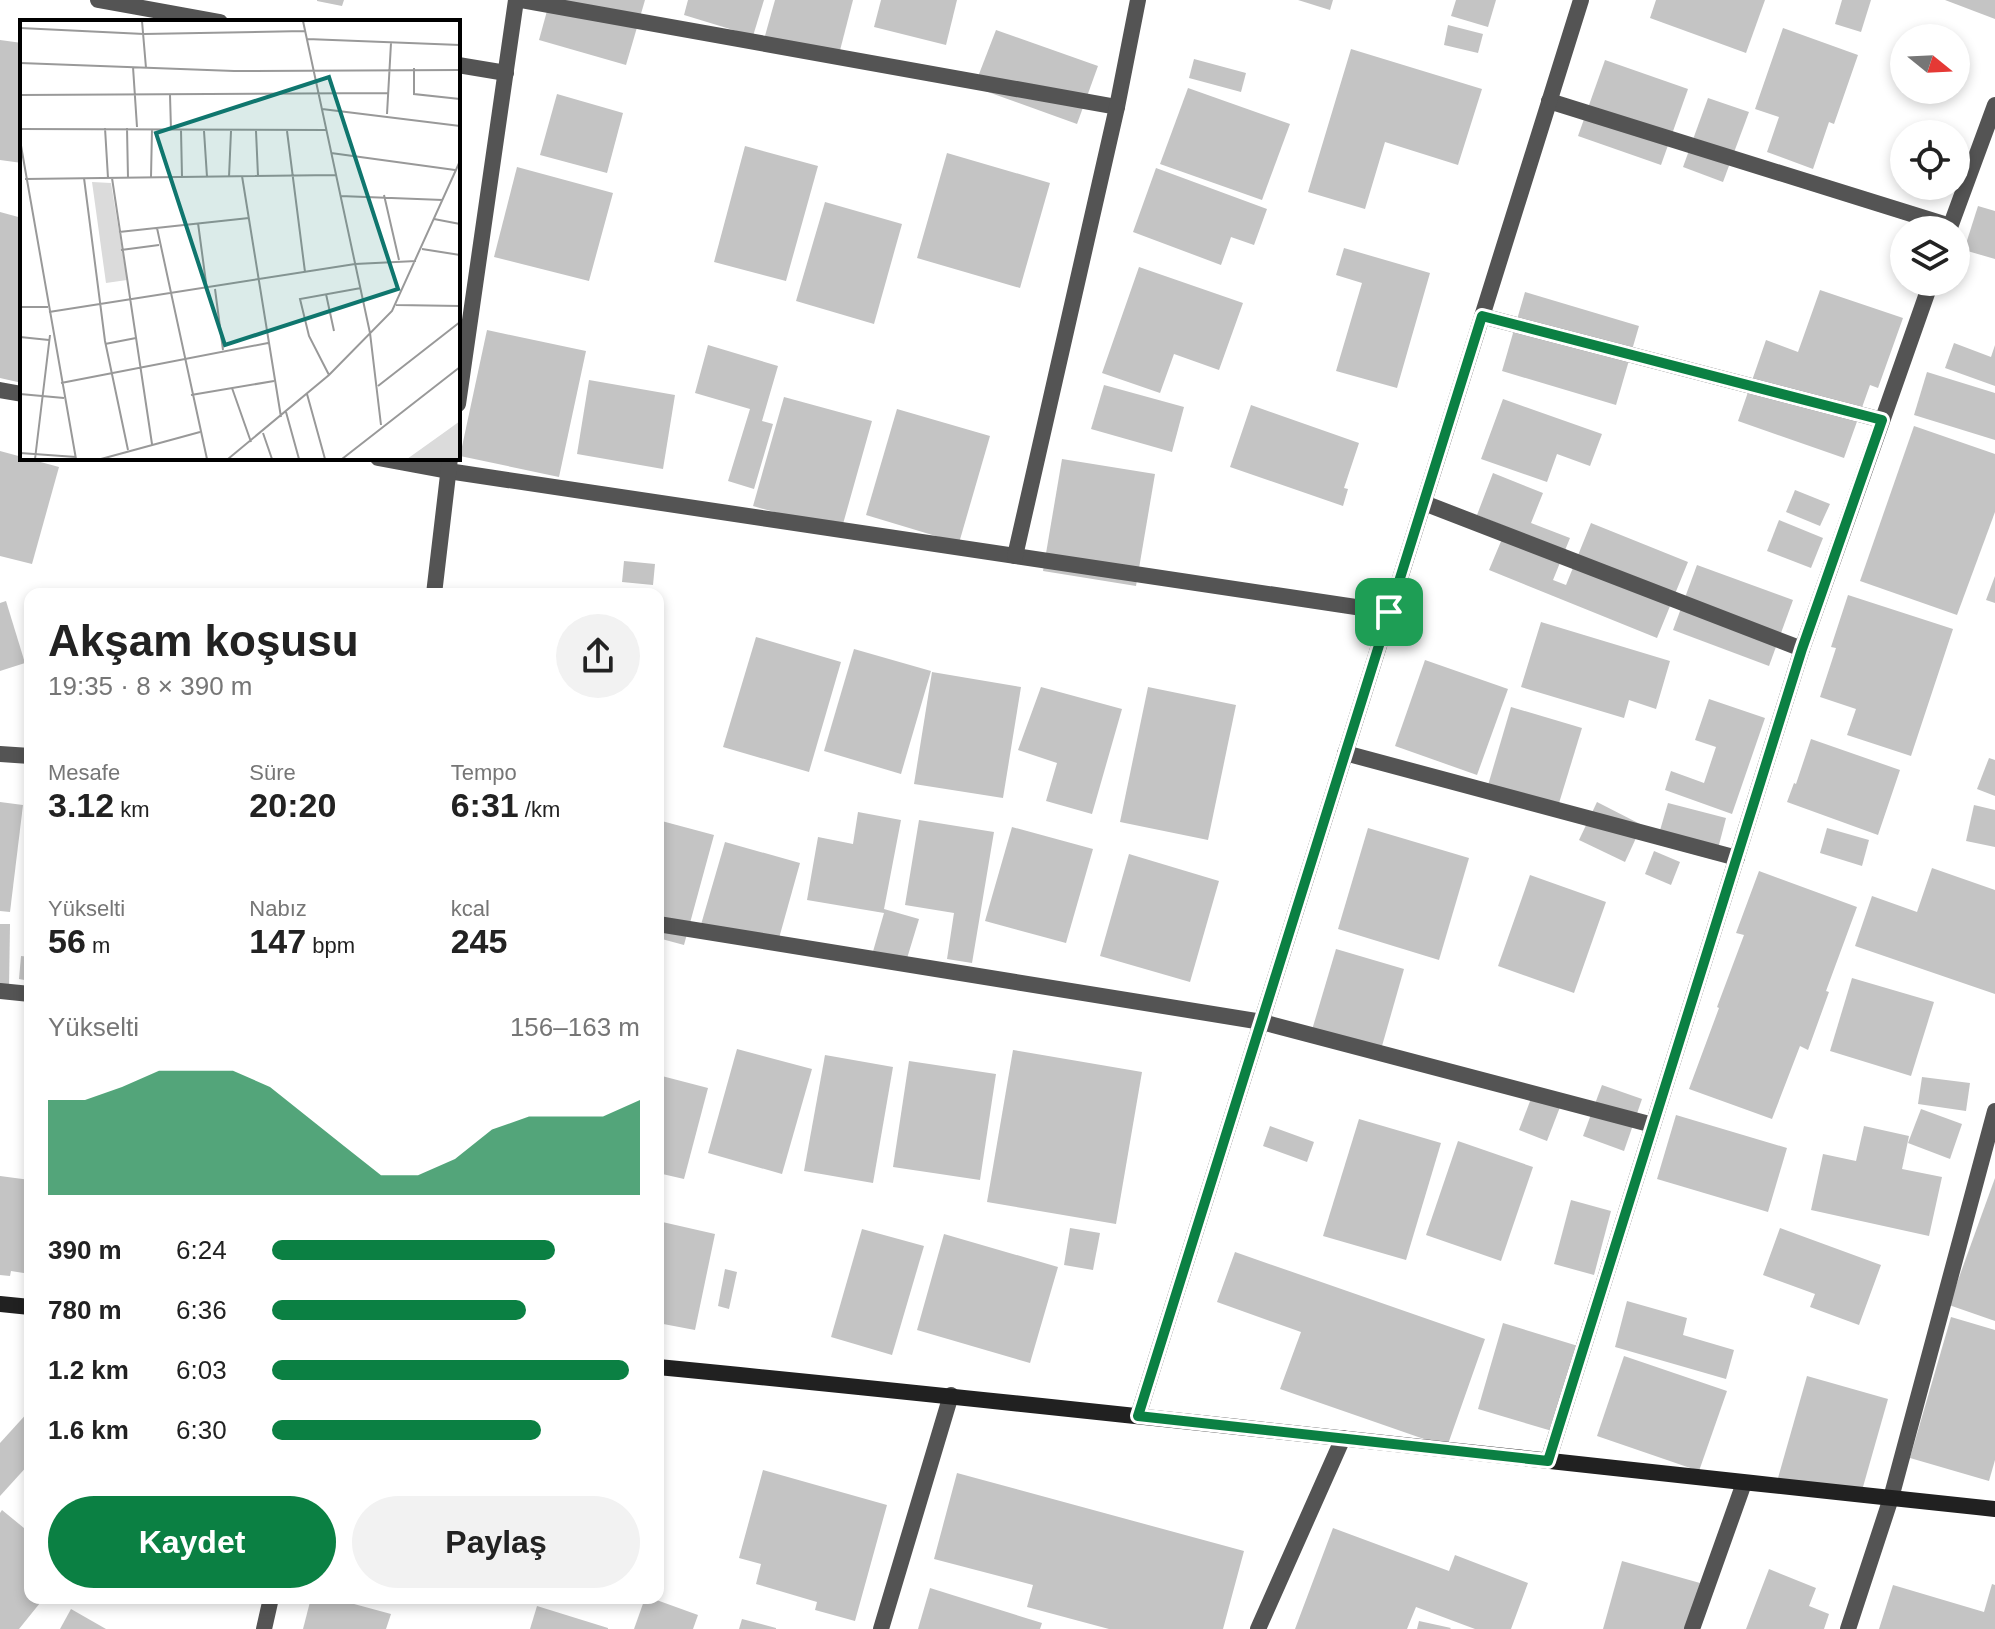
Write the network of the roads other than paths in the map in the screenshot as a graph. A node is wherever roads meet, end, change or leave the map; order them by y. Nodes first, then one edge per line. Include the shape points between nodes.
1 (98, 0) edge
2 (518, 0) edge
3 (1138, 0) edge
4 (1581, 0) edge
5 (209, 20) edge
6 (460, 65) edge
7 (506, 73) junction
8 (1549, 101) junction
9 (1995, 105) edge
10 (1117, 107) junction
11 (1988, 139) edge
12 (1911, 216) edge
13 (1954, 216) edge
14 (1926, 296) edge
15 (1482, 316) junction
16 (0, 390) edge
17 (460, 390) edge
18 (20, 394) edge
19 (1882, 420) junction
20 (402, 460) edge
21 (449, 464) edge
22 (1424, 503) junction
23 (1015, 556) junction
24 (435, 588) edge
25 (1389, 612) junction
26 (1802, 649) junction
27 (1345, 753) junction
28 (0, 754) edge
29 (24, 756) edge
30 (1737, 858) junction
31 (664, 925) edge
32 (0, 991) edge
33 (24, 993) edge
34 (1262, 1022) junction
35 (1995, 1111) edge
36 (1653, 1125) junction
37 (0, 1304) edge
38 (24, 1306) edge
39 (664, 1368) edge
40 (951, 1395) junction
41 (1138, 1416) junction
42 (1343, 1438) junction
43 (1548, 1461) junction
44 (1744, 1483) junction
45 (1891, 1498) junction
46 (1995, 1509) edge
47 (270, 1604) edge
48 (264, 1629) edge
49 (881, 1629) edge
50 (1258, 1629) edge
51 (1692, 1629) edge
52 (1848, 1629) edge

1 - 5 street
2 - 7 street
2 - 10 street
3 - 10 street
4 - 8 street
6 - 7 street
7 - 17 street
8 - 12 street
8 - 15 street
9 - 11 street
10 - 23 street
11 - 13 street
14 - 19 street
15 - 19 street
15 - 22 street
16 - 18 street
19 - 26 street
20 - 21 street
21 - 23 street
21 - 24 street
22 - 25 street
22 - 26 street
23 - 25 street
25 - 27 street
26 - 30 street
27 - 30 street
27 - 34 street
28 - 29 street
30 - 36 street
31 - 34 street
32 - 33 street
34 - 36 street
34 - 41 street
35 - 45 street
36 - 43 street
37 - 38 main road
39 - 40 main road
40 - 41 main road
40 - 49 street
41 - 42 main road
42 - 43 main road
42 - 50 street
43 - 44 main road
44 - 45 main road
44 - 51 street
45 - 46 main road
45 - 52 street
47 - 48 street

